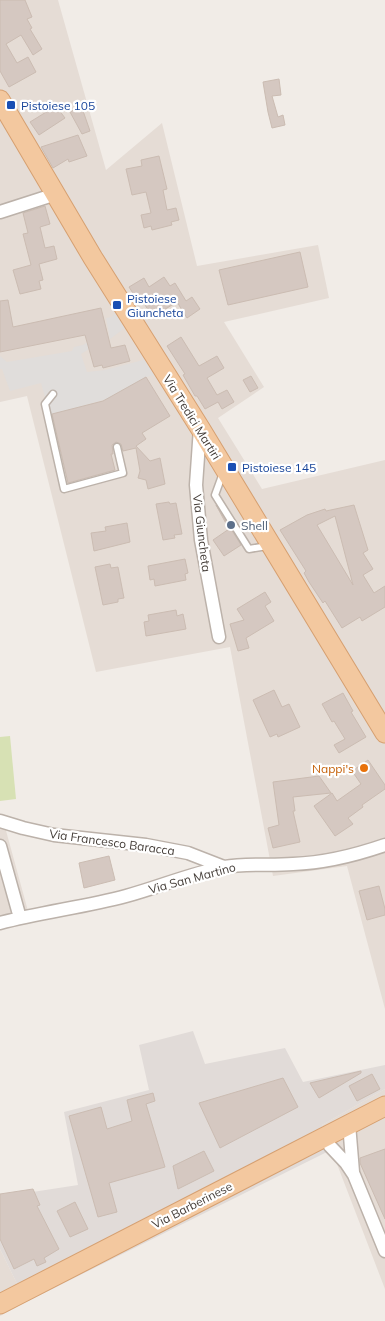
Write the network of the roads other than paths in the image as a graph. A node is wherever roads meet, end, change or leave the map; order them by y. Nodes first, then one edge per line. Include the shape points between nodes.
1 (0, 100) edge
2 (56, 194) junction
3 (0, 212) edge
4 (52, 394) dead end
5 (200, 428) junction
6 (117, 447) dead end
7 (219, 637) dead end
8 (385, 733) edge
9 (0, 821) edge
10 (385, 844) edge
11 (0, 846) edge
12 (224, 867) junction
13 (20, 918) junction
14 (0, 923) edge
15 (385, 1106) edge
16 (349, 1124) junction
17 (324, 1136) junction
18 (354, 1175) junction
19 (384, 1246) edge
20 (0, 1304) edge

1 - 2 main road, Via Tredici Martiri
2 - 3 street
2 - 5 main road, Via Tredici Martiri via 120,303
4 - 6 lane via 45,404 64,489 123,474
5 - 7 street, Via Giuncheta via 196,485 201,540
5 - 8 main road, Via Tredici Martiri
9 - 12 street, Via Francesco Baracca via 54,835 188,853
10 - 12 street, Via San Martino via 346,856 295,864
11 - 13 street
12 - 13 street, Via San Martino via 127,896
13 - 14 street, Via San Martino
15 - 16 main road, Via Barberinese
16 - 17 main road, Via Barberinese
16 - 18 street
17 - 18 street
17 - 20 main road, Via Barberinese
18 - 19 street

